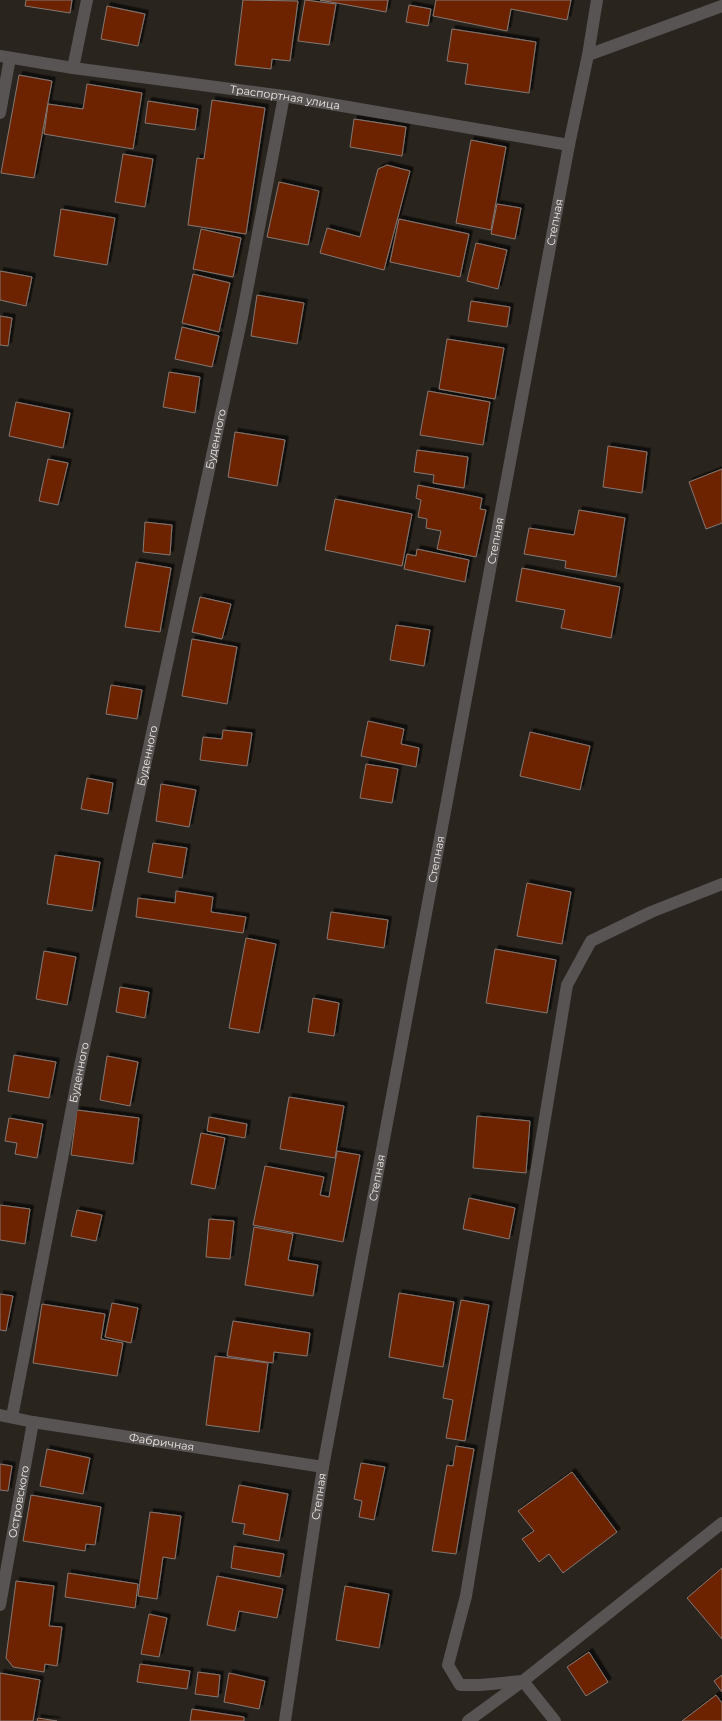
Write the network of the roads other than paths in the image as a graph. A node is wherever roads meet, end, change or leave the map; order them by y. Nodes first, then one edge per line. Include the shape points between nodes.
1 (87, 0) edge
2 (597, 0) edge
3 (722, 6) edge
4 (588, 55) junction
5 (5, 57) edge
6 (73, 68) junction
7 (284, 96) junction
8 (0, 113) edge
9 (569, 145) junction
10 (722, 884) edge
11 (6, 1416) edge
12 (33, 1422) junction
13 (323, 1467) junction
14 (722, 1523) edge
15 (0, 1605) edge
16 (523, 1681) junction
17 (284, 1721) edge
18 (468, 1721) edge
19 (555, 1721) edge

1 - 6 street
2 - 4 street, Степная
3 - 4 street
4 - 9 street, Степная
5 - 6 street, Траспортная улица
5 - 8 street
6 - 7 street, Траспортная улица
7 - 9 street, Траспортная улица
7 - 11 street, Буденного via 242,318
9 - 13 street, Степная
10 - 16 street via 651,912 591,940 567,985 466,1596 448,1665 460,1685
11 - 12 street, Фабричная
12 - 13 street, Фабричная
12 - 15 street, Островского
13 - 17 street, Степная
14 - 16 street
16 - 18 street
16 - 19 street

